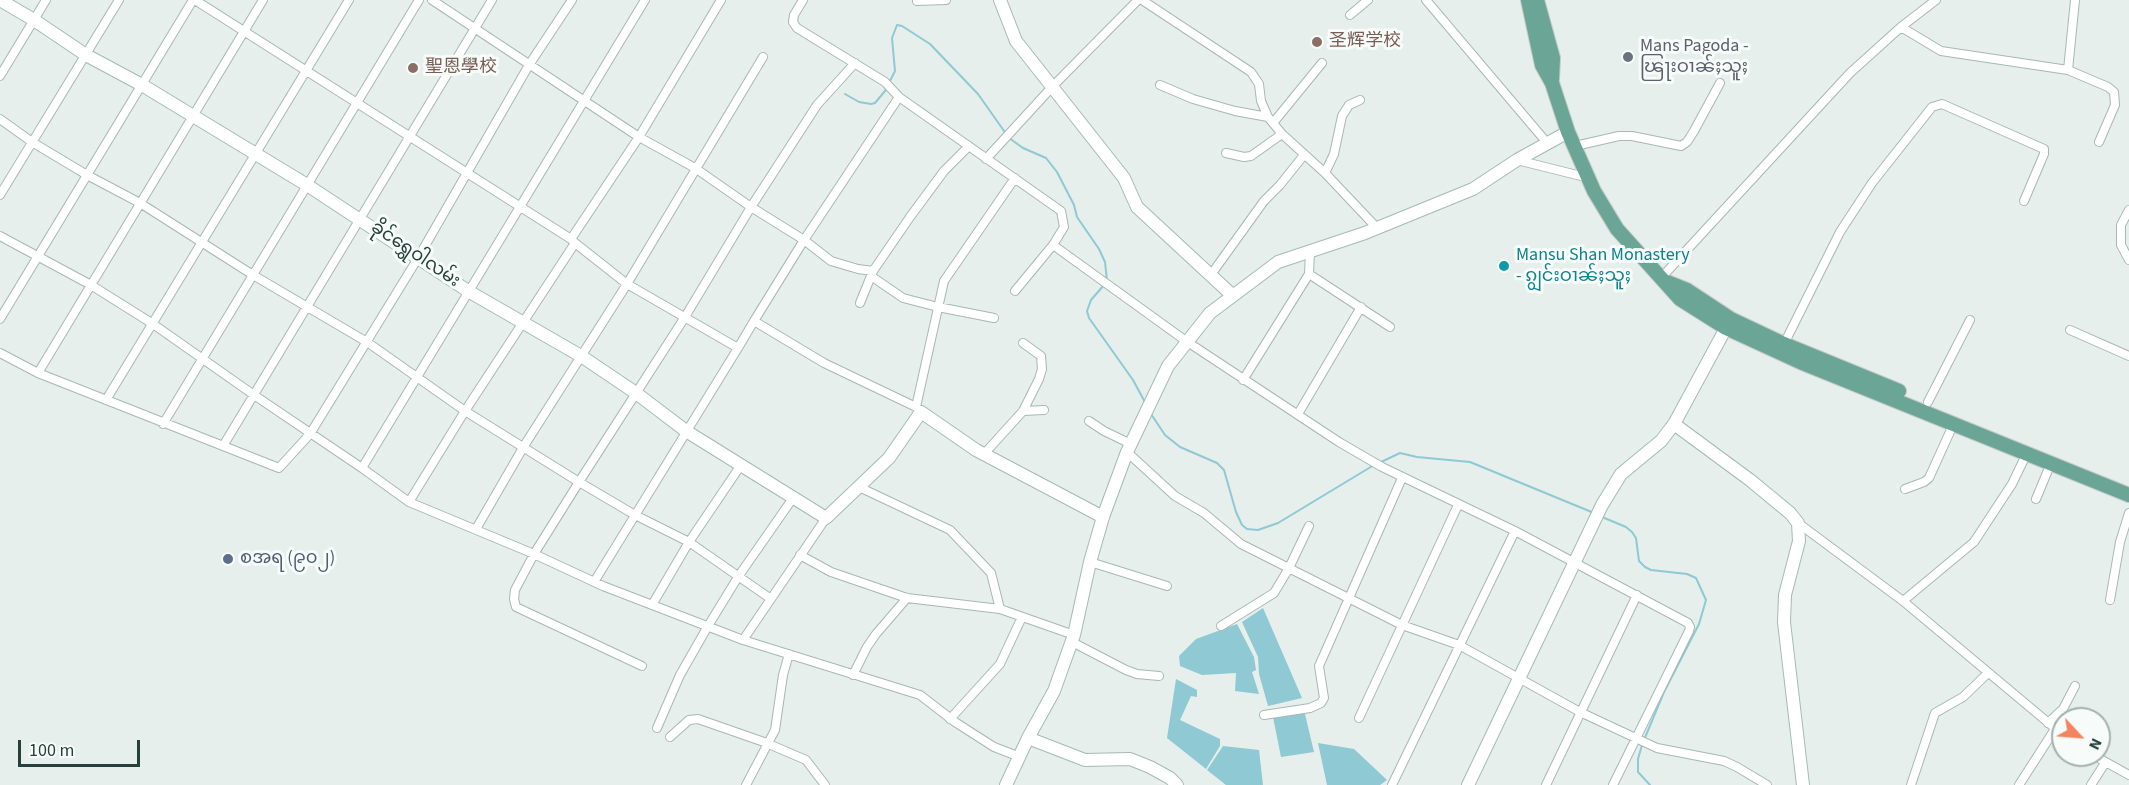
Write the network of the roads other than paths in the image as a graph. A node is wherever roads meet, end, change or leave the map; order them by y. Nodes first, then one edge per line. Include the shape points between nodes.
1 (0, 0) edge
2 (46, 0) edge
3 (119, 0) edge
4 (194, 0) edge
5 (263, 0) edge
6 (349, 0) edge
7 (419, 0) edge
8 (432, 0) edge
9 (492, 0) edge
10 (572, 0) edge
11 (645, 0) edge
12 (721, 0) edge
13 (803, 0) edge
14 (946, 0) edge
15 (1000, 0) edge
16 (1140, 0) edge
17 (1368, 0) edge
18 (1426, 0) edge
19 (1528, 0) edge
20 (1537, 0) edge
21 (1936, 0) edge
22 (2075, 0) edge
23 (917, 1) edge
24 (1350, 15) dead end
25 (34, 20) junction
26 (1901, 27) junction
27 (474, 29) junction
28 (244, 31) junction
29 (86, 55) junction
30 (763, 57) dead end
31 (855, 63) junction
32 (1322, 63) dead end
33 (529, 65) junction
34 (2068, 70) junction
35 (306, 71) junction
36 (0, 76) edge
37 (1552, 83) junction
38 (1720, 83) dead end
39 (142, 85) junction
40 (1160, 85) dead end
41 (1053, 86) junction
42 (899, 97) junction
43 (1360, 100) dead end
44 (585, 101) junction
45 (357, 103) junction
46 (193, 115) junction
47 (0, 119) edge
48 (1271, 120) junction
49 (1568, 132) junction
50 (1282, 134) junction
51 (410, 136) junction
52 (639, 137) junction
53 (32, 142) junction
54 (2099, 142) dead end
55 (1548, 144) junction
56 (969, 146) junction
57 (1575, 146) junction
58 (256, 153) junction
59 (1226, 153) dead end
60 (1304, 155) junction
61 (986, 159) junction
62 (1517, 160) junction
63 (695, 168) junction
64 (466, 172) junction
65 (1325, 173) junction
66 (87, 175) junction
67 (1014, 178) junction
68 (1589, 178) junction
69 (307, 185) junction
70 (0, 195) edge
71 (2024, 201) dead end
72 (140, 203) junction
73 (520, 207) junction
74 (751, 207) junction
75 (2129, 210) edge
76 (360, 219) junction
77 (1377, 228) junction
78 (0, 236) edge
79 (804, 240) junction
80 (573, 241) junction
81 (202, 243) junction
82 (1053, 245) junction
83 (1310, 251) junction
84 (38, 256) junction
85 (418, 258) junction
86 (2129, 260) edge
87 (872, 274) junction
88 (1309, 274) junction
89 (253, 275) junction
90 (1210, 276) junction
91 (1663, 280) junction
92 (627, 284) junction
93 (91, 285) junction
94 (468, 291) junction
95 (1015, 291) dead end
96 (1232, 295) junction
97 (860, 303) dead end
98 (307, 307) junction
99 (1361, 307) junction
100 (938, 308) junction
101 (685, 317) junction
102 (994, 318) dead end
103 (0, 319) edge
104 (1970, 320) dead end
105 (754, 321) junction
106 (524, 323) junction
107 (153, 324) junction
108 (1390, 327) dead end
109 (1726, 328) junction
110 (2070, 330) dead end
111 (1186, 341) junction
112 (367, 342) junction
113 (1023, 343) dead end
114 (1784, 344) junction
115 (738, 348) junction
116 (0, 353) edge
117 (581, 356) junction
118 (2129, 356) edge
119 (202, 359) junction
120 (38, 373) junction
121 (416, 376) junction
122 (1243, 380) junction
123 (636, 393) junction
124 (254, 395) junction
125 (106, 400) junction
126 (1928, 402) junction
127 (919, 410) junction
128 (1044, 410) dead end
129 (465, 411) junction
130 (1023, 411) junction
131 (1298, 414) junction
132 (1089, 421) dead end
133 (1954, 423) junction
134 (163, 424) junction
135 (1674, 424) junction
136 (686, 431) junction
137 (310, 434) junction
138 (223, 446) junction
139 (524, 446) junction
140 (1129, 448) junction
141 (2027, 453) junction
142 (984, 454) junction
143 (2051, 463) junction
144 (741, 465) junction
145 (362, 468) junction
146 (1402, 478) junction
147 (579, 482) junction
148 (2129, 486) edge
149 (859, 487) junction
150 (1905, 489) dead end
151 (2129, 495) edge
152 (793, 498) junction
153 (2036, 499) dead end
154 (409, 502) junction
155 (1458, 505) junction
156 (2129, 513) edge
157 (635, 516) junction
158 (1103, 517) junction
159 (826, 518) junction
160 (1798, 523) junction
161 (1309, 526) dead end
162 (476, 529) junction
163 (1515, 531) junction
164 (688, 542) junction
165 (534, 554) junction
166 (800, 555) junction
167 (1090, 562) junction
168 (1573, 562) junction
169 (1289, 568) junction
170 (738, 577) junction
171 (594, 582) junction
172 (1167, 586) dead end
173 (1636, 595) junction
174 (1349, 597) junction
175 (907, 598) junction
176 (771, 599) junction
177 (2109, 600) dead end
178 (1903, 601) junction
179 (652, 605) junction
180 (1000, 609) junction
181 (1022, 617) junction
182 (1402, 625) junction
183 (708, 626) junction
184 (1221, 626) dead end
185 (1073, 639) junction
186 (743, 640) junction
187 (1458, 645) junction
188 (789, 654) junction
189 (642, 666) dead end
190 (1988, 673) junction
191 (854, 675) junction
192 (1160, 676) dead end
193 (1519, 677) junction
194 (2075, 686) dead end
195 (1580, 712) junction
196 (1264, 715) dead end
197 (1359, 718) dead end
198 (950, 719) junction
199 (2048, 723) junction
200 (2051, 725) edge
201 (657, 728) dead end
202 (670, 737) dead end
203 (1028, 738) junction
204 (1641, 740) junction
205 (768, 743) junction
206 (2051, 743) edge
207 (1020, 757) junction
208 (2111, 766) edge
209 (2102, 767) edge
210 (2129, 775) edge
211 (746, 785) edge
212 (825, 785) edge
213 (1006, 785) edge
214 (1177, 785) edge
215 (1392, 785) edge
216 (1468, 785) edge
217 (1546, 785) edge
218 (1613, 785) edge
219 (1767, 785) edge
220 (1803, 785) edge
221 (1911, 785) edge
222 (2019, 785) edge
223 (2091, 785) edge

1 - 25 street, ခိုင်ရွှေဝါလမ်း
2 - 25 street
3 - 29 street
4 - 28 street
4 - 39 street
5 - 28 street
6 - 35 street
7 - 45 street
8 - 27 street
9 - 27 street
10 - 33 street
11 - 44 street
12 - 52 street
13 - 31 street via 794,15 797,28
14 - 23 street
15 - 41 street via 1016,41
16 - 41 street
16 - 48 street via 1251,72
17 - 24 street
18 - 55 street
19 - 37 main road via 1542,65
20 - 37 main road via 1553,58
21 - 26 street
22 - 34 street
25 - 29 street, ခိုင်ရွှေဝါလမ်း
25 - 36 street
26 - 34 street via 1941,51
26 - 91 street via 1850,73
27 - 33 street
27 - 51 street
28 - 35 street
28 - 46 street
29 - 39 street, ခိုင်ရွှေဝါလမ်း
29 - 53 street
30 - 63 street
31 - 42 street via 885,82
31 - 74 street via 817,105
32 - 48 street
33 - 44 street
33 - 64 street
34 - 54 street via 2114,92 2115,105
35 - 45 street
35 - 58 street
37 - 49 main road
38 - 57 street via 1681,146 1632,136
39 - 46 street, ခိုင်ရွှေဝါလမ်း
39 - 66 street
40 - 48 street
41 - 61 street
41 - 90 street via 1124,178 1137,207
42 - 56 street
42 - 79 street
43 - 65 street via 1349,105 1341,116 1334,154
44 - 52 street
44 - 73 street
45 - 51 street
45 - 69 street
46 - 58 street, ခိုင်ရွှေဝါလမ်း
46 - 72 street
47 - 53 street
48 - 50 street
49 - 55 street
49 - 57 main road
50 - 59 street via 1251,156
50 - 60 street
51 - 64 street
51 - 76 street
52 - 63 street
52 - 80 street
53 - 66 street
53 - 70 street
55 - 62 street
56 - 61 street
56 - 87 street via 945,171
57 - 68 main road
58 - 69 street, ခိုင်ရွှေဝါလမ်း
58 - 81 street
60 - 65 street
60 - 90 street via 1264,201
61 - 67 street
62 - 68 street
62 - 77 street via 1473,189
63 - 74 street
63 - 92 street
64 - 73 street
64 - 85 street
65 - 77 street
66 - 72 street
66 - 84 street
67 - 82 street via 1061,211 1064,227
67 - 100 street via 944,281
68 - 91 main road via 1617,229
69 - 76 street, ခိုင်ရွှေဝါလမ်း
69 - 89 street
71 - 114 street via 2044,149 1942,105 1932,107 1872,183 1840,232
72 - 81 street
72 - 93 street
73 - 80 street
73 - 94 street
74 - 79 street
74 - 101 street
75 - 86 street via 2121,225 2121,245
76 - 85 street, ခိုင်ရွှေဝါလမ်း
76 - 98 street
77 - 83 street
78 - 84 street
79 - 87 street via 831,261
79 - 105 street
80 - 92 street
80 - 106 street
81 - 89 street
81 - 107 street
82 - 95 street
82 - 111 street
83 - 88 street
83 - 96 street via 1278,262
84 - 93 street
84 - 103 street
85 - 94 street, ခိုင်ရွှေဝါလမ်း
85 - 112 street
87 - 97 street
87 - 100 street via 903,298
88 - 99 street
88 - 122 street
89 - 98 street
89 - 119 street
90 - 96 street
91 - 109 main road via 1680,299
91 - 114 main road via 1687,290 1731,320
92 - 101 street
92 - 117 street
93 - 107 street
93 - 120 street
94 - 106 street, ခိုင်ရွှေဝါလမ်း
94 - 121 street
96 - 111 street
98 - 112 street
98 - 124 street
99 - 108 street
99 - 131 street
100 - 102 street
100 - 127 street
101 - 115 street
101 - 123 street
104 - 126 street
105 - 115 street
105 - 127 street via 824,363
106 - 117 street, ခိုင်ရွှေဝါလမ်း
106 - 129 street
107 - 119 street
107 - 125 street
109 - 133 main road
109 - 135 street
110 - 118 street
111 - 122 street
111 - 140 street via 1168,366
112 - 121 street
112 - 137 street
113 - 130 street via 1042,360 1039,378
114 - 126 main road
115 - 136 street
116 - 120 street
117 - 123 street, ခိုင်ရွှေဝါလမ်း
117 - 139 street
119 - 124 street
119 - 134 street
120 - 125 street
121 - 129 street
121 - 145 street
122 - 131 street
123 - 136 street, ခိုင်ရွှေဝါလမ်း
123 - 147 street
124 - 137 street
124 - 138 street
125 - 134 street
126 - 148 main road
127 - 142 street
127 - 149 street via 889,458
128 - 130 street
129 - 139 street
129 - 154 street
130 - 142 street
131 - 146 street
132 - 140 street
133 - 141 main road
133 - 150 street via 1929,478
134 - 138 street
135 - 160 street via 1750,480
135 - 168 street via 1661,441 1621,474
136 - 144 street, ခိုင်ရွှေဝါလမ်း
136 - 157 street
137 - 138 street via 279,468
137 - 145 street
139 - 147 street
139 - 162 street
140 - 158 street
140 - 169 street via 1174,496 1204,513 1240,544
141 - 143 main road
141 - 178 street via 1974,542
142 - 158 street
143 - 151 main road
143 - 153 street
144 - 152 street, ခိုင်ရွှေဝါလမ်း
144 - 164 street
145 - 154 street
146 - 155 street
146 - 174 street
147 - 157 street
147 - 165 street
149 - 159 street
149 - 180 street via 950,530 991,573
152 - 159 street, ခိုင်ရွှေဝါလမ်း
152 - 170 street
154 - 162 street
155 - 163 street
155 - 182 street
156 - 177 street
157 - 164 street
157 - 171 street
158 - 167 street
159 - 166 street
160 - 178 street
160 - 220 street via 1799,541 1785,596 1784,622
161 - 169 street
162 - 165 street
163 - 168 street
163 - 187 street
164 - 170 street
164 - 179 street
165 - 171 street
165 - 189 street via 515,590 516,607
166 - 175 street via 831,572
166 - 176 street
167 - 172 street
167 - 185 street
168 - 173 street
168 - 193 street
169 - 174 street
169 - 184 street via 1274,593
170 - 176 street
170 - 183 street
171 - 179 street
173 - 195 street
173 - 204 street via 1690,627
174 - 182 street
174 - 196 street via 1319,666 1325,692 1321,703
175 - 180 street
175 - 191 street via 867,646
176 - 186 street
178 - 190 street
179 - 183 street
180 - 181 street
181 - 185 street
181 - 198 street via 1000,664
182 - 187 street
182 - 197 street
183 - 186 street
183 - 201 street via 680,675
185 - 192 street via 1126,670
185 - 203 street via 1054,691
186 - 188 street
187 - 193 street
187 - 215 street
188 - 191 street
188 - 205 street via 775,730
190 - 199 street
190 - 221 street via 1964,697 1935,713
191 - 198 street via 920,696
193 - 195 street
193 - 216 street
194 - 199 street via 2063,709
195 - 204 street
195 - 217 street
198 - 207 street via 994,747
199 - 200 street
202 - 205 street via 689,720 698,719
203 - 207 street
203 - 214 street via 1085,760 1130,759
204 - 218 street
204 - 219 street via 1683,755 1724,761
205 - 211 street
205 - 212 street via 806,760
206 - 222 street
207 - 213 street
208 - 210 street
209 - 223 street

